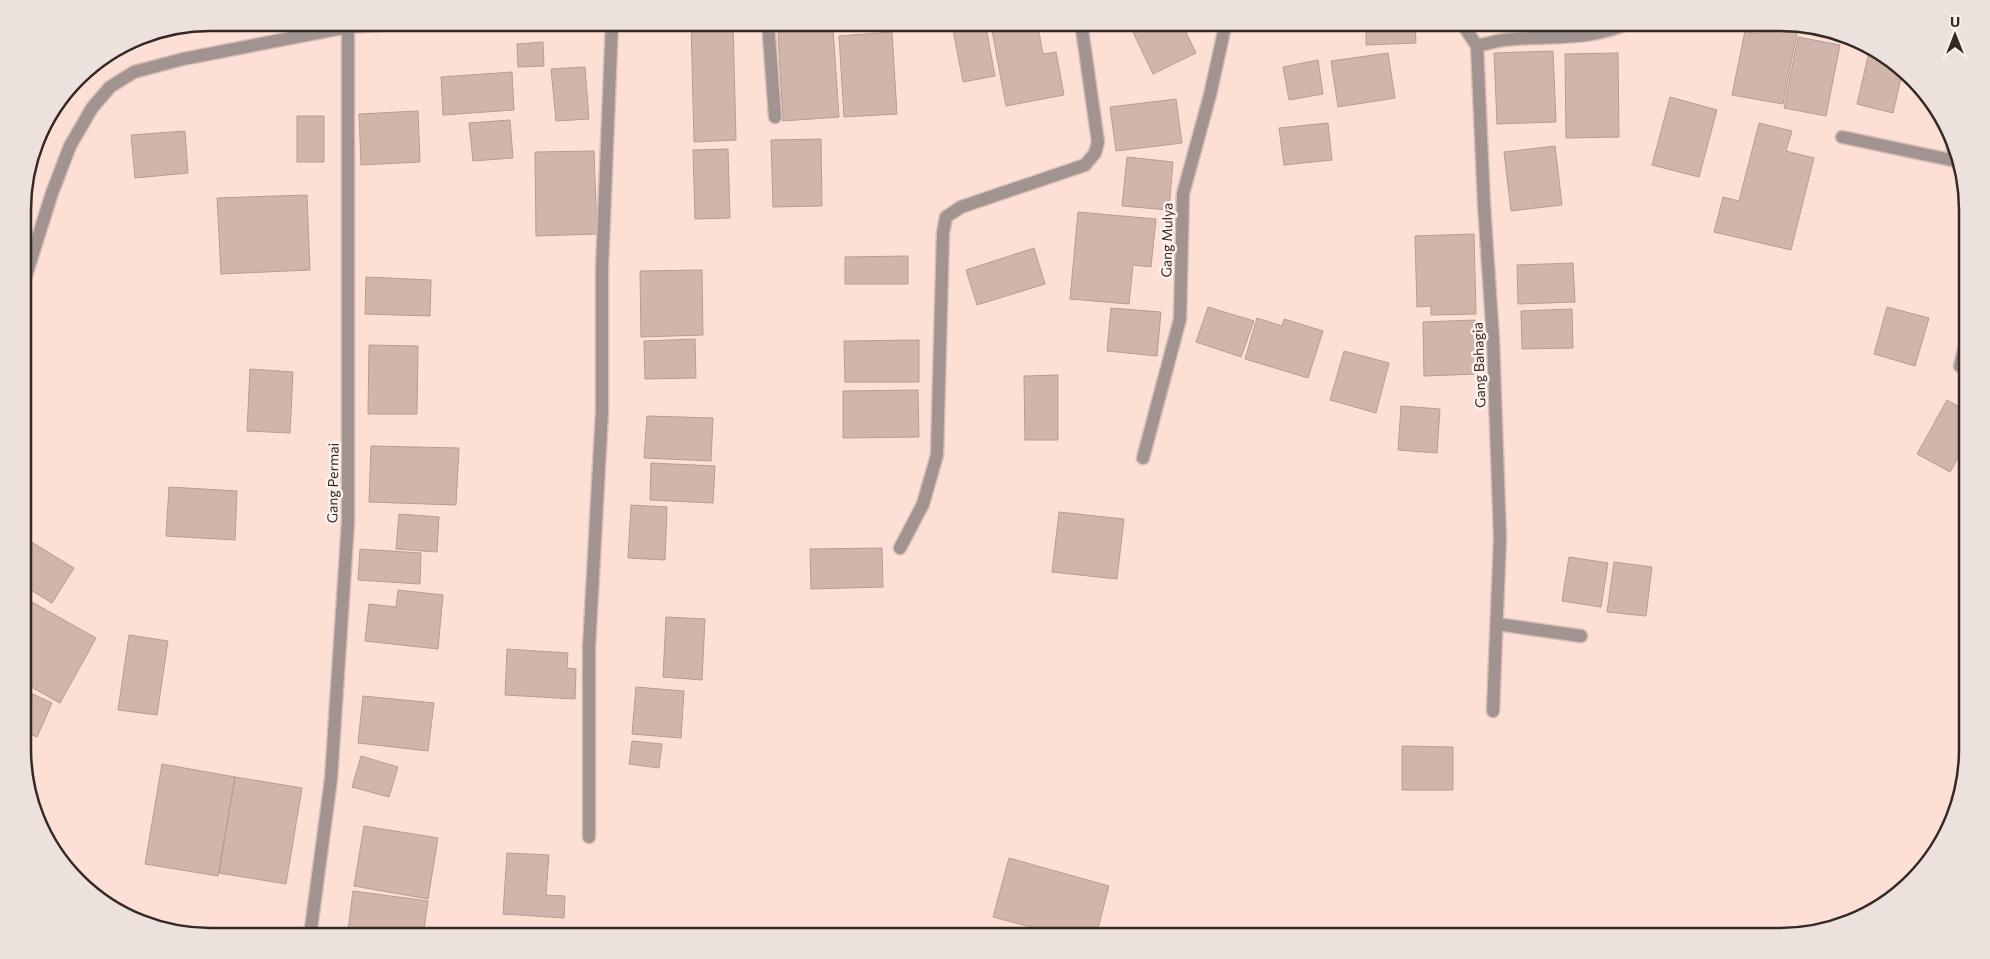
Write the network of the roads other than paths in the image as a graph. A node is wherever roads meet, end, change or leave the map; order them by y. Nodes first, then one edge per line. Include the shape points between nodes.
1 (327, 31) edge
2 (348, 31) edge
3 (612, 31) edge
4 (769, 31) edge
5 (1082, 31) edge
6 (1224, 31) edge
7 (1467, 31) edge
8 (1610, 31) edge
9 (1477, 46) junction
10 (775, 117) dead end
11 (1842, 137) dead end
12 (1952, 162) edge
13 (31, 260) edge
14 (1143, 458) dead end
15 (900, 548) dead end
16 (1497, 624) junction
17 (1581, 636) dead end
18 (1493, 711) dead end
19 (589, 837) dead end
20 (311, 928) edge

1 - 13 street via 183,59 134,72 110,87 92,108 70,146
2 - 20 street, Gang Permai via 348,522 331,779
3 - 19 street via 602,267 602,412 589,647
4 - 10 street
5 - 15 street via 1098,142 1095,153 1085,165 961,207 946,217 937,455 923,504
6 - 14 street, Gang Mulya via 1183,194 1180,319
7 - 9 street
8 - 9 street via 1592,36 1503,40
9 - 16 street, Gang Bahagia via 1500,538
11 - 12 street
16 - 17 street
16 - 18 street, Gang Bahagia

